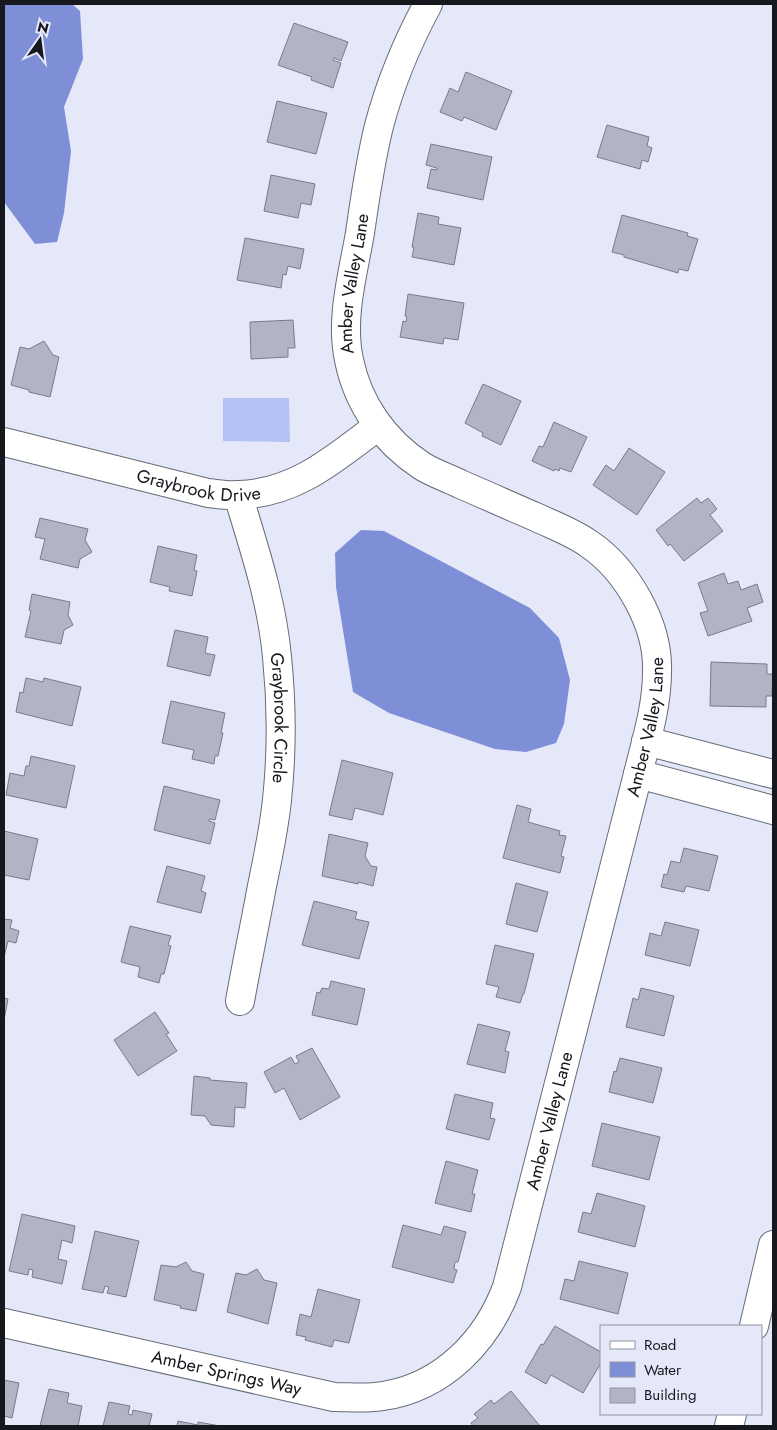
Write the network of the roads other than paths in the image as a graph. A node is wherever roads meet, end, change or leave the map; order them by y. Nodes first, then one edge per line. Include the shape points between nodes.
1 (428, 4) edge
2 (378, 426) junction
3 (4, 442) edge
4 (238, 495) junction
5 (646, 741) junction
6 (638, 774) junction
7 (773, 774) edge
8 (773, 810) edge
9 (240, 1001) dead end
10 (773, 1245) edge
11 (4, 1323) edge
12 (754, 1325) edge
13 (445, 1370) joint

1 - 2 street, Amber Valley Lane via 396,73 379,126 348,306 349,361 358,392
2 - 4 street, Graybrook Drive via 297,482
2 - 5 street, Amber Valley Lane via 422,466 563,530 589,544 618,569 646,616 655,649 656,691
3 - 4 street, Graybrook Drive via 208,493
4 - 9 street, Graybrook Circle via 270,614 277,655 281,739 272,838
5 - 6 street, Amber Valley Lane
5 - 7 street
6 - 8 street
6 - 13 street, Amber Valley Lane via 507,1287 494,1318 479,1339
10 - 12 street
11 - 13 street, Amber Springs Way via 334,1397 385,1396 427,1382

